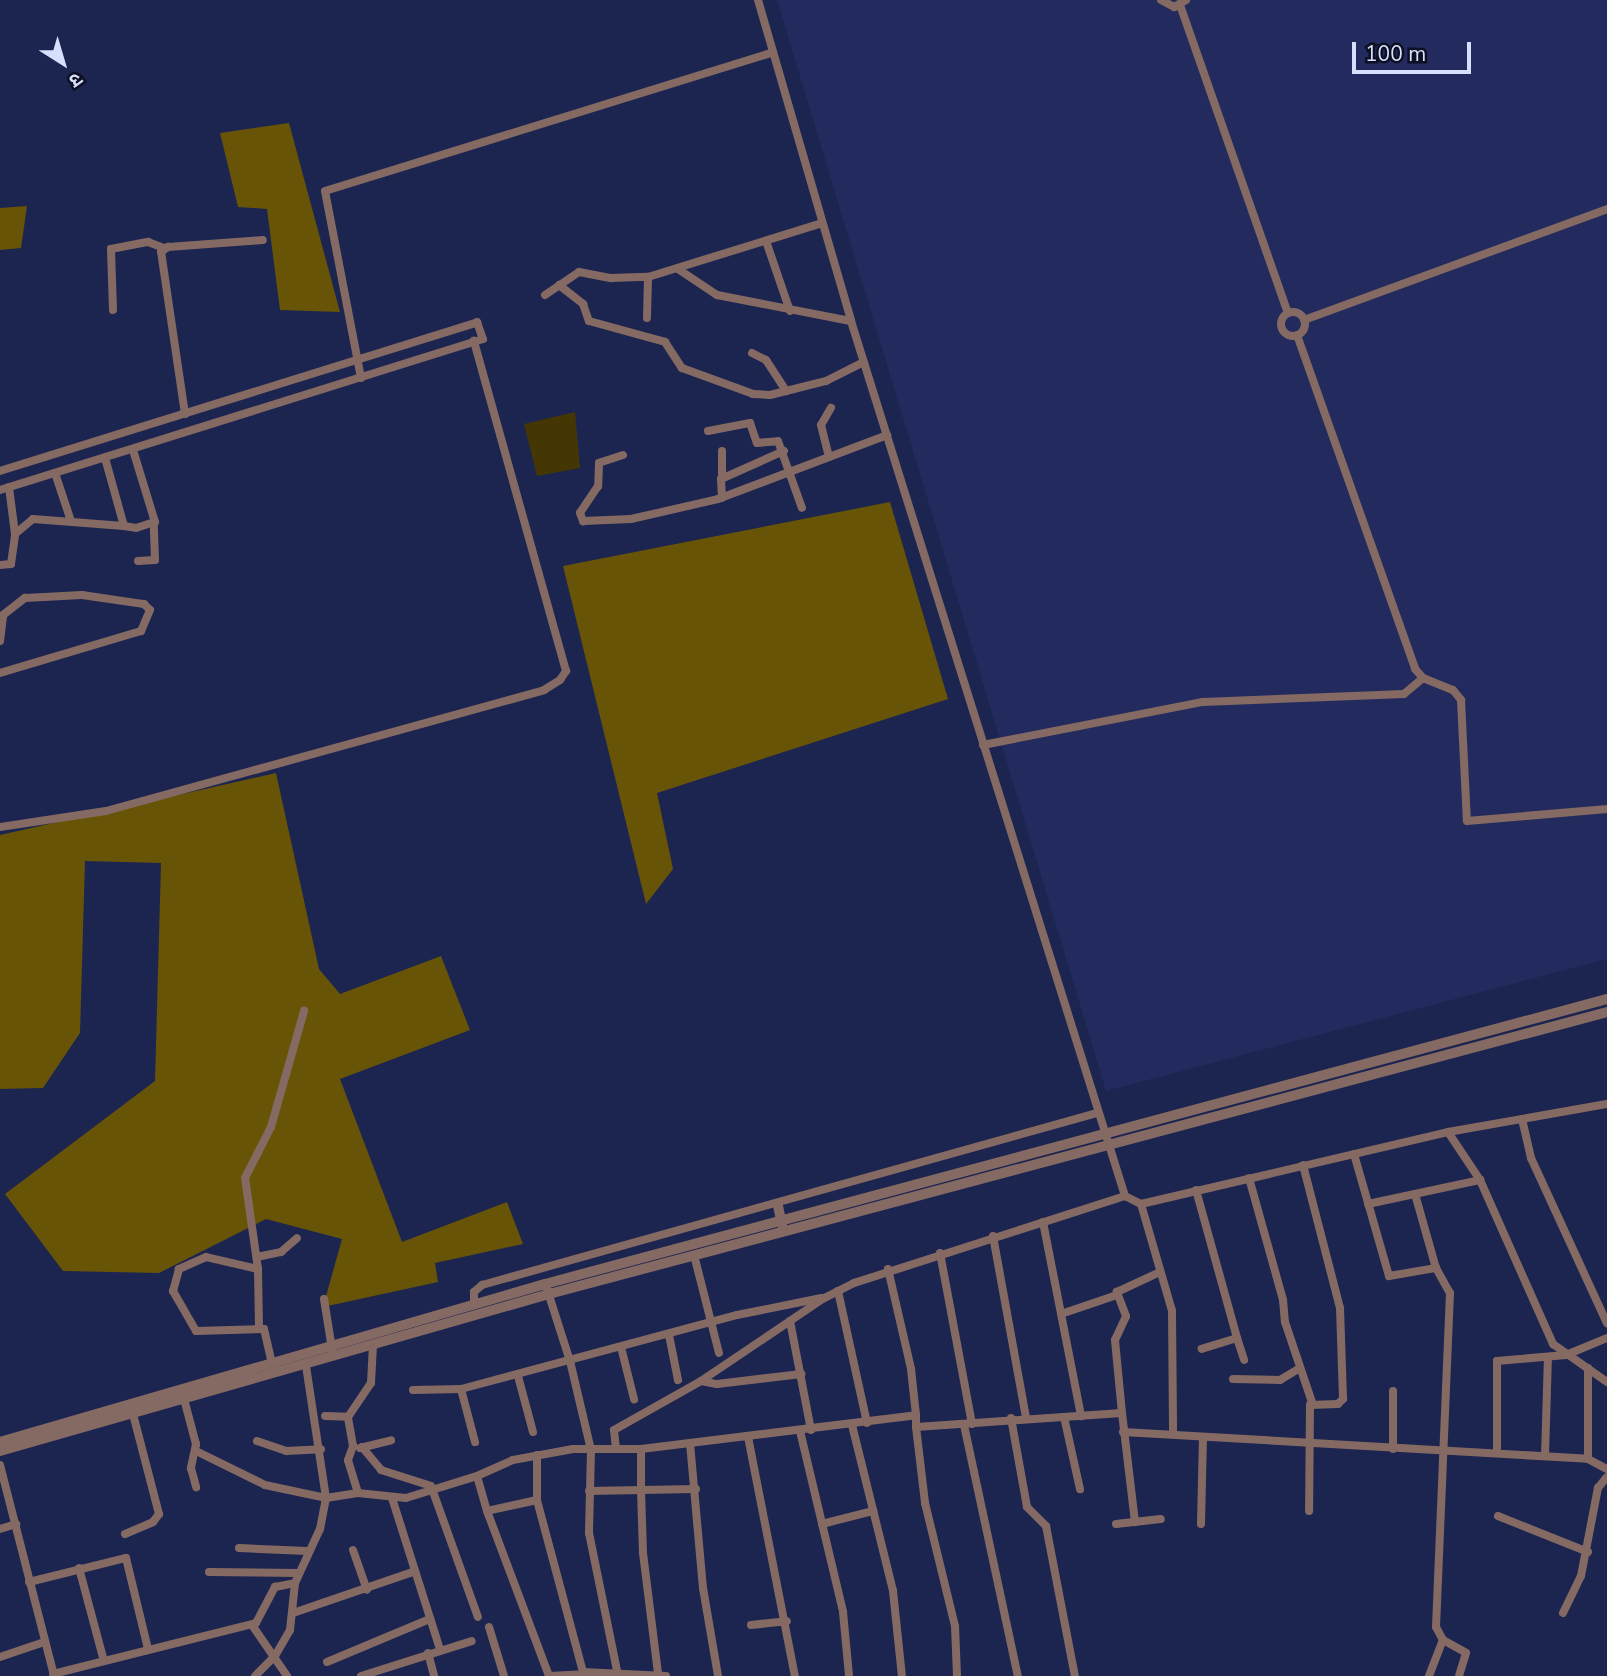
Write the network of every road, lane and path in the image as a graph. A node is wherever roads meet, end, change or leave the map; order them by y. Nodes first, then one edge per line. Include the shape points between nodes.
1 (758, 0) edge
2 (1161, 0) edge
3 (1183, 3) edge
4 (772, 52) junction
5 (1607, 209) edge
6 (822, 223) junction
7 (263, 240) dead end
8 (766, 240) junction
9 (164, 248) junction
10 (678, 269) junction
11 (648, 276) junction
12 (559, 285) junction
13 (545, 295) dead end
14 (113, 310) dead end
15 (790, 311) junction
16 (1288, 313) junction
17 (647, 318) dead end
18 (1304, 320) junction
19 (851, 321) junction
20 (1297, 335) junction
21 (478, 340) junction
22 (752, 354) dead end
23 (358, 358) junction
24 (864, 362) junction
25 (362, 378) junction
26 (786, 391) junction
27 (831, 408) dead end
28 (186, 414) junction
29 (708, 431) dead end
30 (887, 435) junction
31 (133, 450) junction
32 (722, 451) dead end
33 (784, 451) junction
34 (623, 455) dead end
35 (829, 457) junction
36 (105, 458) junction
37 (0, 471) edge
38 (55, 473) junction
39 (791, 473) junction
40 (722, 478) junction
41 (5, 488) edge
42 (722, 498) junction
43 (802, 508) dead end
44 (71, 521) junction
45 (155, 523) junction
46 (124, 526) junction
47 (15, 534) junction
48 (138, 561) dead end
49 (0, 565) edge
50 (0, 641) edge
51 (0, 673) edge
52 (1423, 678) junction
53 (983, 745) junction
54 (1607, 809) edge
55 (0, 827) edge
56 (1607, 999) edge
57 (304, 1011) dead end
58 (1607, 1013) edge
59 (1607, 1104) edge
60 (1097, 1113) junction
61 (1522, 1119) junction
62 (1448, 1132) junction
63 (1103, 1133) junction
64 (1107, 1145) junction
65 (1354, 1154) junction
66 (1303, 1165) junction
67 (1249, 1178) junction
68 (1480, 1180) junction
69 (1196, 1190) junction
70 (1415, 1194) junction
71 (1125, 1196) junction
72 (1368, 1204) junction
73 (1141, 1205) junction
74 (780, 1217) junction
75 (1043, 1222) junction
76 (993, 1236) junction
77 (297, 1238) dead end
78 (940, 1253) junction
79 (694, 1255) junction
80 (257, 1257) junction
81 (1436, 1268) junction
82 (258, 1269) junction
83 (888, 1269) junction
84 (1160, 1272) junction
85 (584, 1279) junction
86 (547, 1289) junction
87 (838, 1291) junction
88 (1117, 1295) junction
89 (474, 1297) junction
90 (824, 1298) junction
91 (324, 1299) dead end
92 (1061, 1314) junction
93 (790, 1321) junction
94 (711, 1322) junction
95 (1607, 1324) edge
96 (259, 1327) junction
97 (669, 1335) junction
98 (1237, 1338) junction
99 (1607, 1338) edge
100 (373, 1347) junction
101 (621, 1347) junction
102 (1202, 1349) dead end
103 (719, 1353) dead end
104 (333, 1354) junction
105 (1566, 1355) junction
106 (1548, 1357) junction
107 (1244, 1360) dead end
108 (570, 1361) junction
109 (306, 1366) junction
110 (1300, 1368) junction
111 (1588, 1368) junction
112 (274, 1370) junction
113 (801, 1374) junction
114 (518, 1376) junction
115 (678, 1380) dead end
116 (1233, 1380) dead end
117 (701, 1381) junction
118 (1607, 1382) edge
119 (461, 1389) junction
120 (413, 1390) dead end
121 (1393, 1391) dead end
122 (178, 1398) junction
123 (634, 1399) dead end
124 (1312, 1402) junction
125 (1122, 1413) junction
126 (133, 1414) junction
127 (916, 1415) junction
128 (325, 1416) dead end
129 (1081, 1416) junction
130 (348, 1417) junction
131 (1064, 1417) junction
132 (1011, 1418) junction
133 (1026, 1418) junction
134 (867, 1423) junction
135 (968, 1424) junction
136 (852, 1425) junction
137 (916, 1427) junction
138 (811, 1430) junction
139 (800, 1431) junction
140 (533, 1432) dead end
141 (1123, 1432) junction
142 (49, 1433) junction
143 (1173, 1434) junction
144 (748, 1437) junction
145 (1203, 1437) junction
146 (391, 1440) dead end
147 (257, 1441) dead end
148 (0, 1442) edge
149 (475, 1442) dead end
150 (690, 1443) junction
151 (1310, 1445) junction
152 (362, 1447) junction
153 (321, 1449) junction
154 (616, 1449) junction
155 (640, 1449) junction
156 (1393, 1449) junction
157 (591, 1450) junction
158 (0, 1451) edge
159 (197, 1451) junction
160 (352, 1451) junction
161 (1443, 1451) junction
162 (1497, 1453) junction
163 (537, 1455) junction
164 (1545, 1456) junction
165 (1588, 1459) junction
166 (0, 1465) edge
167 (1607, 1469) edge
168 (477, 1476) junction
169 (1607, 1477) edge
170 (196, 1487) dead end
171 (696, 1489) junction
172 (1080, 1489) dead end
173 (641, 1490) junction
174 (434, 1491) junction
175 (589, 1491) junction
176 (354, 1494) junction
177 (326, 1498) junction
178 (392, 1498) junction
179 (537, 1500) junction
180 (487, 1511) junction
181 (873, 1511) junction
182 (1309, 1511) dead end
183 (1498, 1516) dead end
184 (1161, 1519) dead end
185 (1135, 1522) junction
186 (16, 1524) junction
187 (822, 1524) junction
188 (1116, 1524) dead end
189 (1201, 1524) dead end
190 (0, 1529) edge
191 (125, 1534) dead end
192 (239, 1548) dead end
193 (353, 1549) dead end
194 (307, 1551) junction
195 (1588, 1552) junction
196 (79, 1568) junction
197 (209, 1572) dead end
198 (413, 1572) junction
199 (299, 1573) junction
200 (29, 1582) junction
201 (295, 1583) junction
202 (367, 1590) junction
203 (298, 1612) junction
204 (1563, 1613) dead end
205 (478, 1617) dead end
206 (430, 1619) junction
207 (787, 1621) junction
208 (252, 1625) junction
209 (751, 1625) dead end
210 (489, 1627) dead end
211 (1443, 1640) junction
212 (472, 1641) dead end
213 (44, 1642) junction
214 (148, 1648) junction
215 (440, 1649) junction
216 (428, 1653) junction
217 (275, 1656) junction
218 (0, 1657) edge
219 (103, 1661) junction
220 (327, 1661) dead end
221 (583, 1674) edge
222 (617, 1674) edge
223 (54, 1675) edge
224 (662, 1675) edge
225 (255, 1676) edge
226 (287, 1676) edge
227 (361, 1676) edge
228 (435, 1676) edge
229 (504, 1676) edge
230 (549, 1676) edge
231 (718, 1676) edge
232 (795, 1676) edge
233 (849, 1676) edge
234 (902, 1676) edge
235 (957, 1676) edge
236 (1018, 1676) edge
237 (1075, 1676) edge
238 (1429, 1676) edge
239 (1459, 1676) edge

1 - 4 street
2 - 3 street via 1167,6
3 - 16 street
4 - 6 street
4 - 23 street via 325,191
5 - 18 street
6 - 8 street
6 - 19 street
7 - 9 street
8 - 10 street
8 - 15 street
9 - 14 street via 148,242 111,249
9 - 28 street via 166,297
10 - 11 street
10 - 15 street via 713,293
11 - 12 street via 611,278 579,272
11 - 17 street
12 - 13 street
12 - 26 street via 583,304 589,321 665,342 687,370 759,395
15 - 19 street
16 - 18 street via 1298,313
16 - 20 street via 1282,329
18 - 20 street
19 - 24 street
20 - 52 street via 1411,660
21 - 23 street via 477,322
21 - 25 street
21 - 55 street via 566,671 560,680 544,690 106,811
22 - 26 street via 769,363
23 - 25 street
23 - 28 street
24 - 26 street via 826,381
24 - 30 street
25 - 31 street
27 - 35 street via 821,425
28 - 37 street
29 - 33 street via 751,423 757,443 775,439
30 - 35 street
30 - 53 street
31 - 36 street
31 - 45 street
32 - 40 street
33 - 39 street
33 - 40 street
34 - 42 street via 599,463 598,486 580,513 583,521 631,519
35 - 39 street
36 - 38 street
36 - 46 street
38 - 41 street
38 - 44 street
39 - 42 street
39 - 43 street
40 - 42 street
41 - 47 street
44 - 46 street
44 - 47 street via 37,518
45 - 46 street
45 - 48 street via 155,560
47 - 49 street via 10,564
50 - 51 street via 3,615 25,597 82,595 144,604 150,610 141,631
52 - 53 street via 1404,694 1203,702
52 - 54 street via 1453,690 1461,700 1467,821
53 - 60 street
56 - 63 street
57 - 80 street via 271,1127 245,1178
58 - 64 street
59 - 61 street
60 - 63 street
60 - 74 street
61 - 62 street
61 - 95 street via 1531,1158
62 - 65 street
62 - 68 street
63 - 64 street
63 - 74 street
64 - 71 street
64 - 74 street
65 - 66 street
65 - 72 street
66 - 67 street
66 - 124 street via 1342,1326 1342,1401
67 - 69 street
67 - 110 street
68 - 70 street
68 - 105 street via 1553,1343
69 - 73 street
69 - 98 street
70 - 72 street
70 - 81 street
71 - 73 street
71 - 75 street
72 - 81 street via 1391,1278
73 - 84 street
74 - 79 street
74 - 85 street
74 - 89 street via 482,1285
75 - 76 street
75 - 92 street
76 - 78 street
76 - 133 street
77 - 80 street via 285,1250
78 - 83 street
78 - 135 street
79 - 85 street
79 - 94 street
80 - 82 street
81 - 161 street via 1450,1298
82 - 96 street
82 - 96 street via 206,1257 179,1269 173,1291 196,1331
83 - 87 street
83 - 127 street via 911,1369
84 - 88 street via 1126,1285
84 - 143 street via 1171,1311
85 - 86 street
86 - 89 street
86 - 100 street
86 - 108 street
87 - 90 street
87 - 134 street
88 - 92 street
88 - 125 street via 1126,1316 1115,1340
89 - 104 street
90 - 93 street
90 - 94 street via 797,1300
91 - 104 street
92 - 129 street
93 - 113 street
93 - 117 street
94 - 97 street
94 - 103 street
96 - 112 street via 267,1335
97 - 101 street
97 - 115 street
98 - 102 street
98 - 107 street
99 - 105 street
100 - 104 street
100 - 130 street via 371,1382
101 - 108 street
101 - 123 street
104 - 109 street
104 - 112 street
105 - 106 street
105 - 111 street
106 - 162 street via 1497,1361
106 - 164 street
108 - 114 street
108 - 157 street
109 - 112 street
109 - 153 street
110 - 116 street via 1280,1380
110 - 124 street via 1307,1377
111 - 118 street
111 - 165 street
112 - 122 street
113 - 117 street via 717,1384
113 - 138 street
114 - 119 street
114 - 140 street
117 - 154 street via 614,1430
119 - 120 street
119 - 149 street
121 - 156 street
122 - 126 street
122 - 142 street
122 - 159 street
124 - 151 street
125 - 129 street
125 - 141 street
126 - 142 street
126 - 191 street via 159,1514 153,1522
127 - 134 street
127 - 137 street
128 - 130 street
129 - 131 street
130 - 160 street
131 - 133 street
131 - 172 street
132 - 133 street
132 - 135 street
132 - 237 street via 1027,1507 1046,1526
134 - 136 street
135 - 137 street
135 - 236 street
136 - 138 street
136 - 181 street
137 - 235 street via 925,1503 955,1626
138 - 139 street
139 - 144 street
139 - 187 street
141 - 143 street
141 - 185 street
142 - 148 street
142 - 158 street
143 - 145 street
144 - 150 street
144 - 207 street
145 - 151 street
145 - 189 street
146 - 152 street
147 - 153 street via 286,1451
150 - 155 street
150 - 171 street
151 - 156 street
151 - 182 street
152 - 160 street
152 - 174 street via 382,1470 408,1481 429,1483
153 - 177 street
154 - 155 street
154 - 157 street
155 - 173 street
156 - 161 street
157 - 163 street
157 - 175 street
159 - 170 street via 191,1468
159 - 177 street via 265,1485
160 - 176 street via 348,1460
161 - 162 street
161 - 211 street via 1436,1627
162 - 164 street
163 - 168 street
163 - 179 street
164 - 165 street
165 - 167 street
166 - 186 street
168 - 174 street
168 - 180 street
169 - 195 street via 1598,1488
171 - 173 street
171 - 231 street via 702,1588
173 - 175 street
173 - 224 street via 643,1553
174 - 178 street
174 - 205 street
175 - 222 street via 591,1549
176 - 177 street
176 - 178 street
177 - 194 street via 320,1529
178 - 198 street
179 - 180 street
179 - 221 street
180 - 230 street
181 - 187 street
181 - 234 street via 900,1624
183 - 195 street
184 - 185 street
185 - 188 street
186 - 190 street
186 - 200 street
187 - 233 street via 845,1623
192 - 194 street
193 - 202 street
194 - 199 street
195 - 204 street
196 - 200 street
196 - 214 street via 126,1558
196 - 219 street
197 - 199 street
198 - 202 street
198 - 206 street
199 - 201 street
200 - 213 street
201 - 203 street
201 - 208 street via 275,1587 262,1617
202 - 203 street
203 - 217 street
206 - 215 street
206 - 220 street
207 - 209 street
207 - 232 street
208 - 214 street
208 - 217 street
210 - 229 street
211 - 238 street
211 - 239 street via 1466,1653
212 - 215 street
213 - 218 street
213 - 223 street
214 - 219 street
215 - 216 street
216 - 227 street
216 - 228 street
217 - 225 street
217 - 226 street
219 - 223 street
221 - 222 street
221 - 230 street
222 - 224 street

